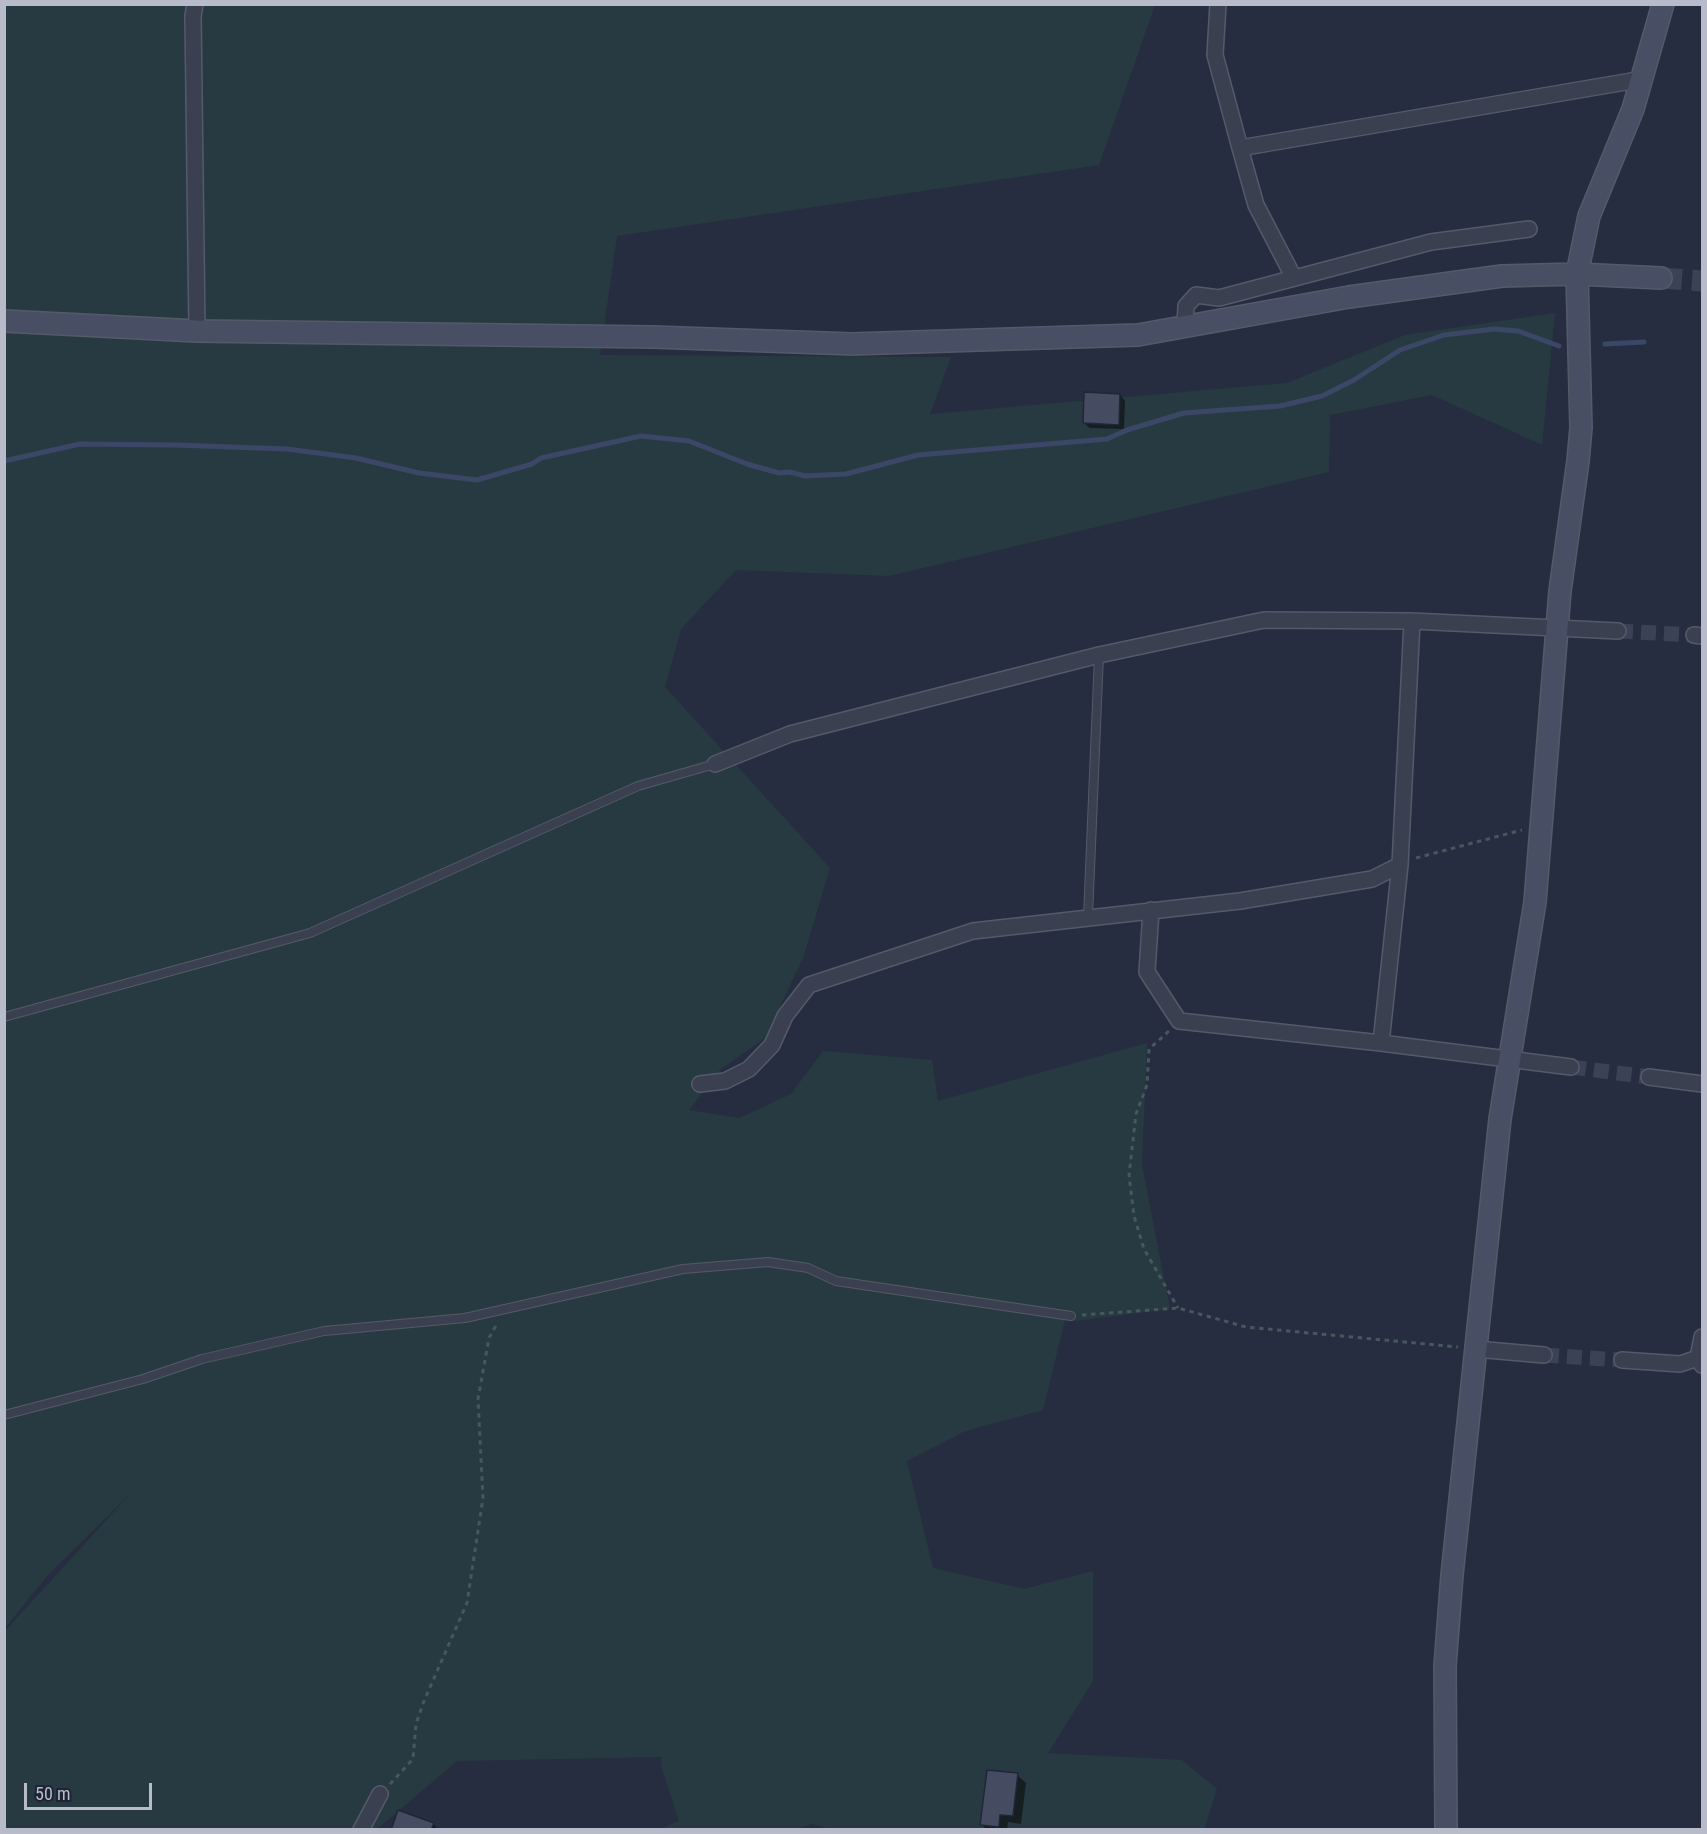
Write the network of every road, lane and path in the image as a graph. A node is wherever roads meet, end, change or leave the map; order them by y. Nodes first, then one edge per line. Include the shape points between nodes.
1 (195, 4) edge
2 (1218, 4) edge
3 (1663, 4) edge
4 (1643, 79) junction
5 (1240, 148) junction
6 (1529, 229) dead end
7 (1577, 274) junction
8 (1294, 278) junction
9 (1661, 278) tunnel mouth
10 (4, 321) edge
11 (1185, 326) junction
12 (197, 331) junction
13 (1412, 621) junction
14 (1557, 628) junction
15 (1618, 632) tunnel mouth
16 (1099, 655) junction
17 (715, 764) joint
18 (1541, 825) junction
19 (1401, 865) junction
20 (1151, 910) junction
21 (1088, 917) junction
22 (4, 1017) edge
23 (1179, 1022) junction
24 (1381, 1043) junction
25 (1509, 1059) junction
26 (1571, 1067) tunnel mouth
27 (1649, 1077) tunnel mouth
28 (700, 1084) dead end
29 (1702, 1084) edge
30 (506, 1308) junction
31 (1178, 1308) junction
32 (1071, 1316) joint
33 (1702, 1337) edge
34 (1476, 1349) junction
35 (1544, 1355) tunnel mouth
36 (1622, 1360) tunnel mouth
37 (1700, 1362) edge
38 (4, 1415) edge
39 (380, 1794) joint
40 (362, 1830) edge
41 (1446, 1830) edge

1 - 12 street
2 - 5 street via 1215,55
3 - 4 street
4 - 5 street
4 - 7 street via 1589,216
5 - 8 street via 1257,205
6 - 8 street via 1431,242
7 - 9 street
7 - 11 street via 1502,276 1439,284
7 - 14 street via 1581,428
8 - 11 street via 1219,298 1196,295 1186,306
10 - 12 street
11 - 12 street via 1138,335 852,344 653,337
13 - 14 street
13 - 16 street via 1264,620
13 - 19 street
14 - 15 street
14 - 18 street
16 - 17 street via 790,734
16 - 21 lane
17 - 22 lane via 638,786 310,933
18 - 19 path via 1417,857
18 - 25 street via 1532,927
19 - 20 street via 1372,879 1240,901
19 - 24 street
20 - 21 street
20 - 23 street via 1147,972
21 - 28 street via 974,931 809,986 785,1016 772,1045 749,1069 725,1081
23 - 24 street
23 - 31 path via 1149,1049 1147,1085 1136,1114 1129,1175 1134,1216 1144,1249
24 - 25 street
25 - 26 street
25 - 34 street via 1486,1234
27 - 29 street
30 - 32 lane via 683,1269 768,1262 808,1268 836,1281
30 - 38 lane via 465,1318 324,1331 202,1359 143,1379
30 - 39 path via 489,1338 478,1400 483,1498 466,1603 416,1724 413,1759
31 - 32 path
31 - 34 path via 1246,1327
33 - 37 street
34 - 35 street
34 - 41 street via 1448,1622 1444,1710
36 - 37 street
39 - 40 street

